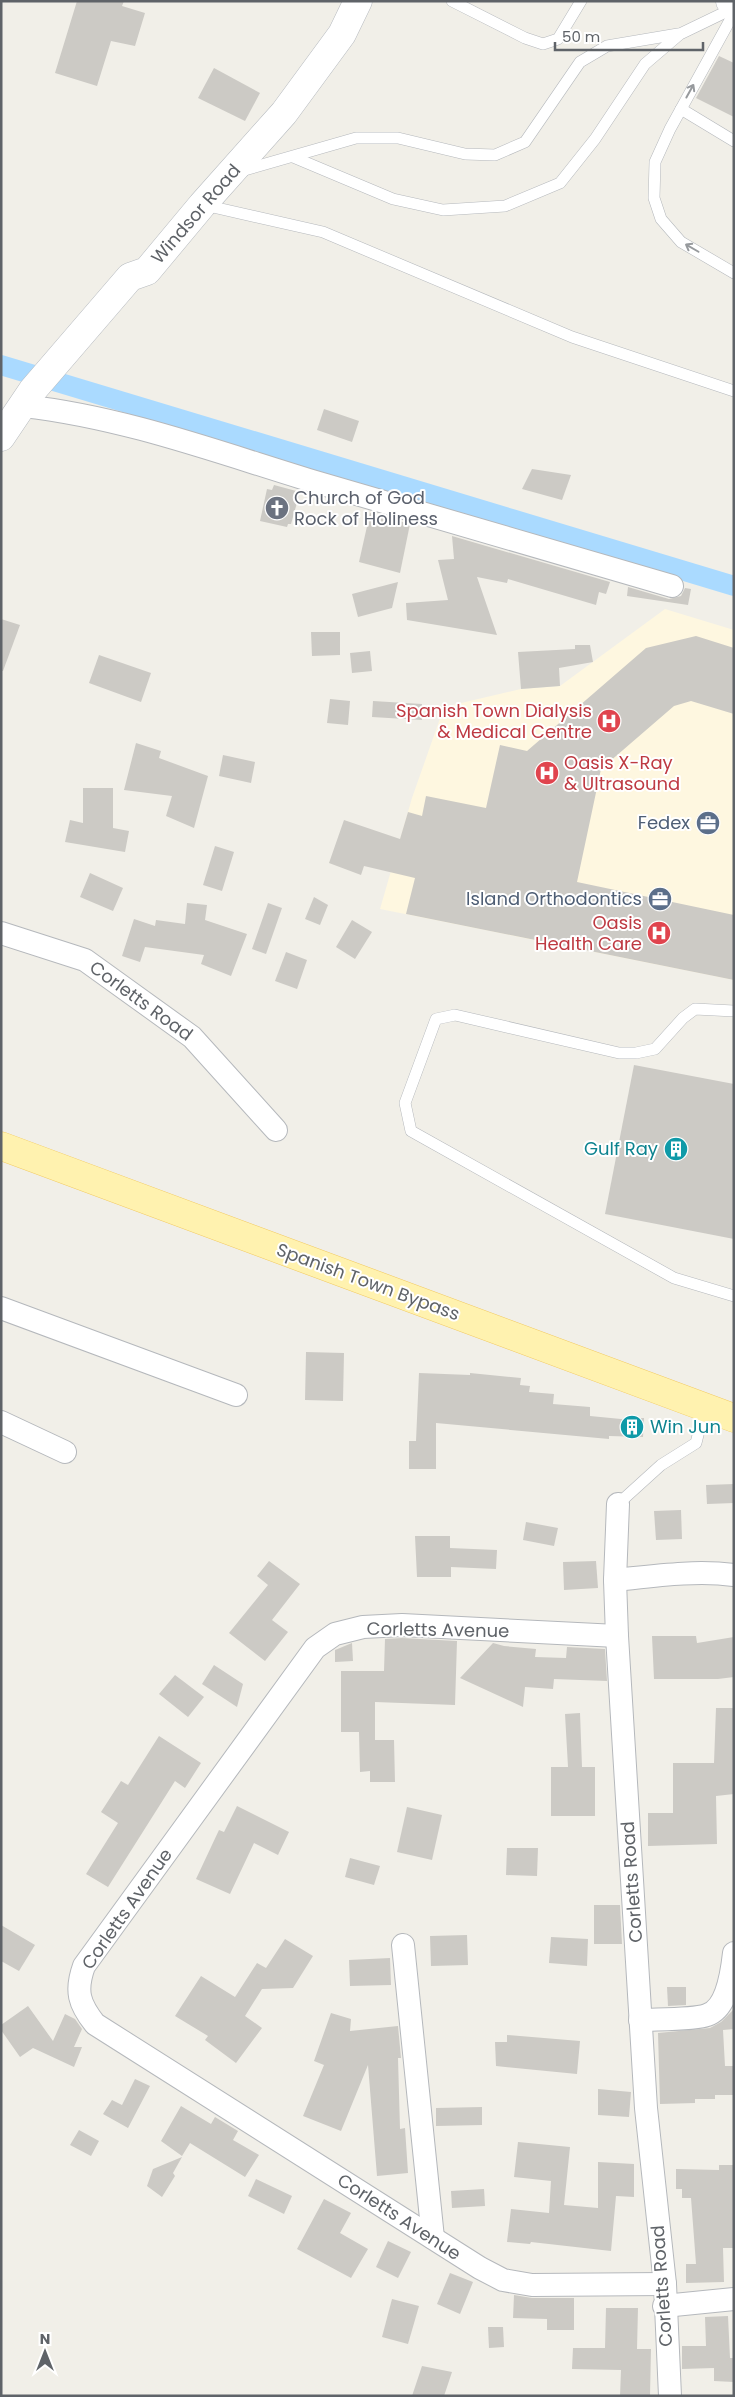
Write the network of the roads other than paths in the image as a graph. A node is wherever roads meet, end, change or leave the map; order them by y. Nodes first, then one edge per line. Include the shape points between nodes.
1 (358, 1) edge
2 (452, 1) edge
3 (581, 1) edge
4 (730, 1) edge
5 (734, 4) edge
6 (734, 8) edge
7 (734, 13) edge
8 (680, 34) junction
9 (681, 109) junction
10 (734, 141) edge
11 (293, 157) junction
12 (230, 174) junction
13 (202, 205) junction
14 (734, 272) edge
15 (734, 391) edge
16 (28, 398) junction
17 (1, 437) edge
18 (672, 586) dead end
19 (1, 933) edge
20 (734, 1011) edge
21 (276, 1130) dead end
22 (1, 1146) edge
23 (734, 1296) edge
24 (1, 1308) edge
25 (236, 1394) dead end
26 (705, 1407) junction
27 (734, 1418) edge
28 (1, 1422) edge
29 (65, 1452) dead end
30 (618, 1504) joint
31 (734, 1575) edge
32 (615, 1580) junction
33 (617, 1636) junction
34 (403, 1945) dead end
35 (734, 1953) edge
36 (640, 2020) junction
37 (433, 2238) junction
38 (665, 2284) junction
39 (734, 2299) edge
40 (664, 2306) junction
41 (670, 2396) edge

1 - 12 main road, Windsor Road via 342,34 284,113
2 - 3 lane via 543,44 558,39
4 - 5 main road
6 - 8 lane
9 -> 7 lane
8 - 11 lane via 607,46 580,62 525,142 495,155 465,154 398,138 356,138
8 - 11 lane via 645,64 595,139 560,183 505,206 443,210 393,199
9 - 10 lane
14 -> 9 lane via 681,242 661,219 654,198 655,162
11 - 12 lane
12 - 13 main road, Windsor Road
13 - 15 lane via 323,232 572,337
13 - 16 main road, Windsor Road via 147,271 130,277
16 - 17 main road, Windsor Road
16 - 18 street via 58,410 119,422
19 - 21 street, Corletts Road via 85,960 192,1037
20 - 23 lane via 695,1009 655,1048 636,1053 618,1053 455,1015 436,1018 405,1103 411,1131 674,1278
22 - 26 main road, Spanish Town Bypass
24 - 25 street
26 - 27 main road, Spanish Town Bypass
26 - 30 lane, Corletts Road via 696,1443 661,1465
28 - 29 street
30 - 32 street, Corletts Road
31 - 32 street via 716,1573
32 - 33 street, Corletts Road
33 - 36 street, Corletts Road
33 - 37 street, Corletts Avenue via 402,1625 363,1627 336,1634 315,1648 84,1966 79,1979 79,1995 84,2010 95,2024
34 - 37 street
35 - 36 street via 730,1984 717,2007 708,2015
36 - 38 street, Corletts Road
37 - 38 street, Corletts Avenue via 502,2280 532,2285
38 - 40 street, Corletts Road
39 - 40 street
40 - 41 street, Corletts Road

